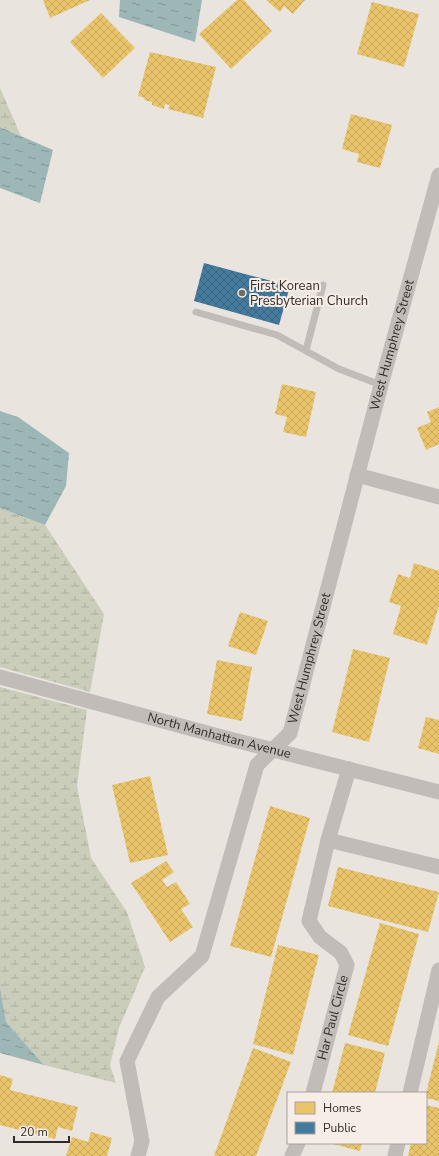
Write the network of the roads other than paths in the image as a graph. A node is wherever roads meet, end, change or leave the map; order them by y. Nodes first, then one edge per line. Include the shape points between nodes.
1 (439, 175) edge
2 (323, 285) dead end
3 (196, 312) dead end
4 (306, 350) junction
5 (381, 385) junction
6 (357, 475) junction
7 (439, 497) edge
8 (0, 677) edge
9 (274, 750) junction
10 (349, 768) junction
11 (439, 792) edge
12 (328, 840) junction
13 (439, 867) edge
14 (439, 970) edge
15 (313, 1092) edge
16 (410, 1092) edge
17 (298, 1144) edge
18 (398, 1144) edge
19 (138, 1156) edge
20 (292, 1156) edge
21 (395, 1156) edge

1 - 5 street, West Humphrey Street
2 - 4 lane
3 - 4 lane via 277,335
4 - 5 lane via 339,369
5 - 6 street, West Humphrey Street
6 - 7 street
6 - 9 street, West Humphrey Street via 290,733
8 - 9 street, North Manhattan Avenue
9 - 10 street, North Manhattan Avenue
9 - 19 street, West Humphrey Street via 257,765 202,956 158,997 127,1061 142,1141
10 - 11 street, North Manhattan Avenue
10 - 12 street, Har Paul Circle
12 - 13 street
12 - 15 street, Har Paul Circle via 309,921 320,937 341,953 347,965
14 - 16 street
17 - 20 street
18 - 21 street

